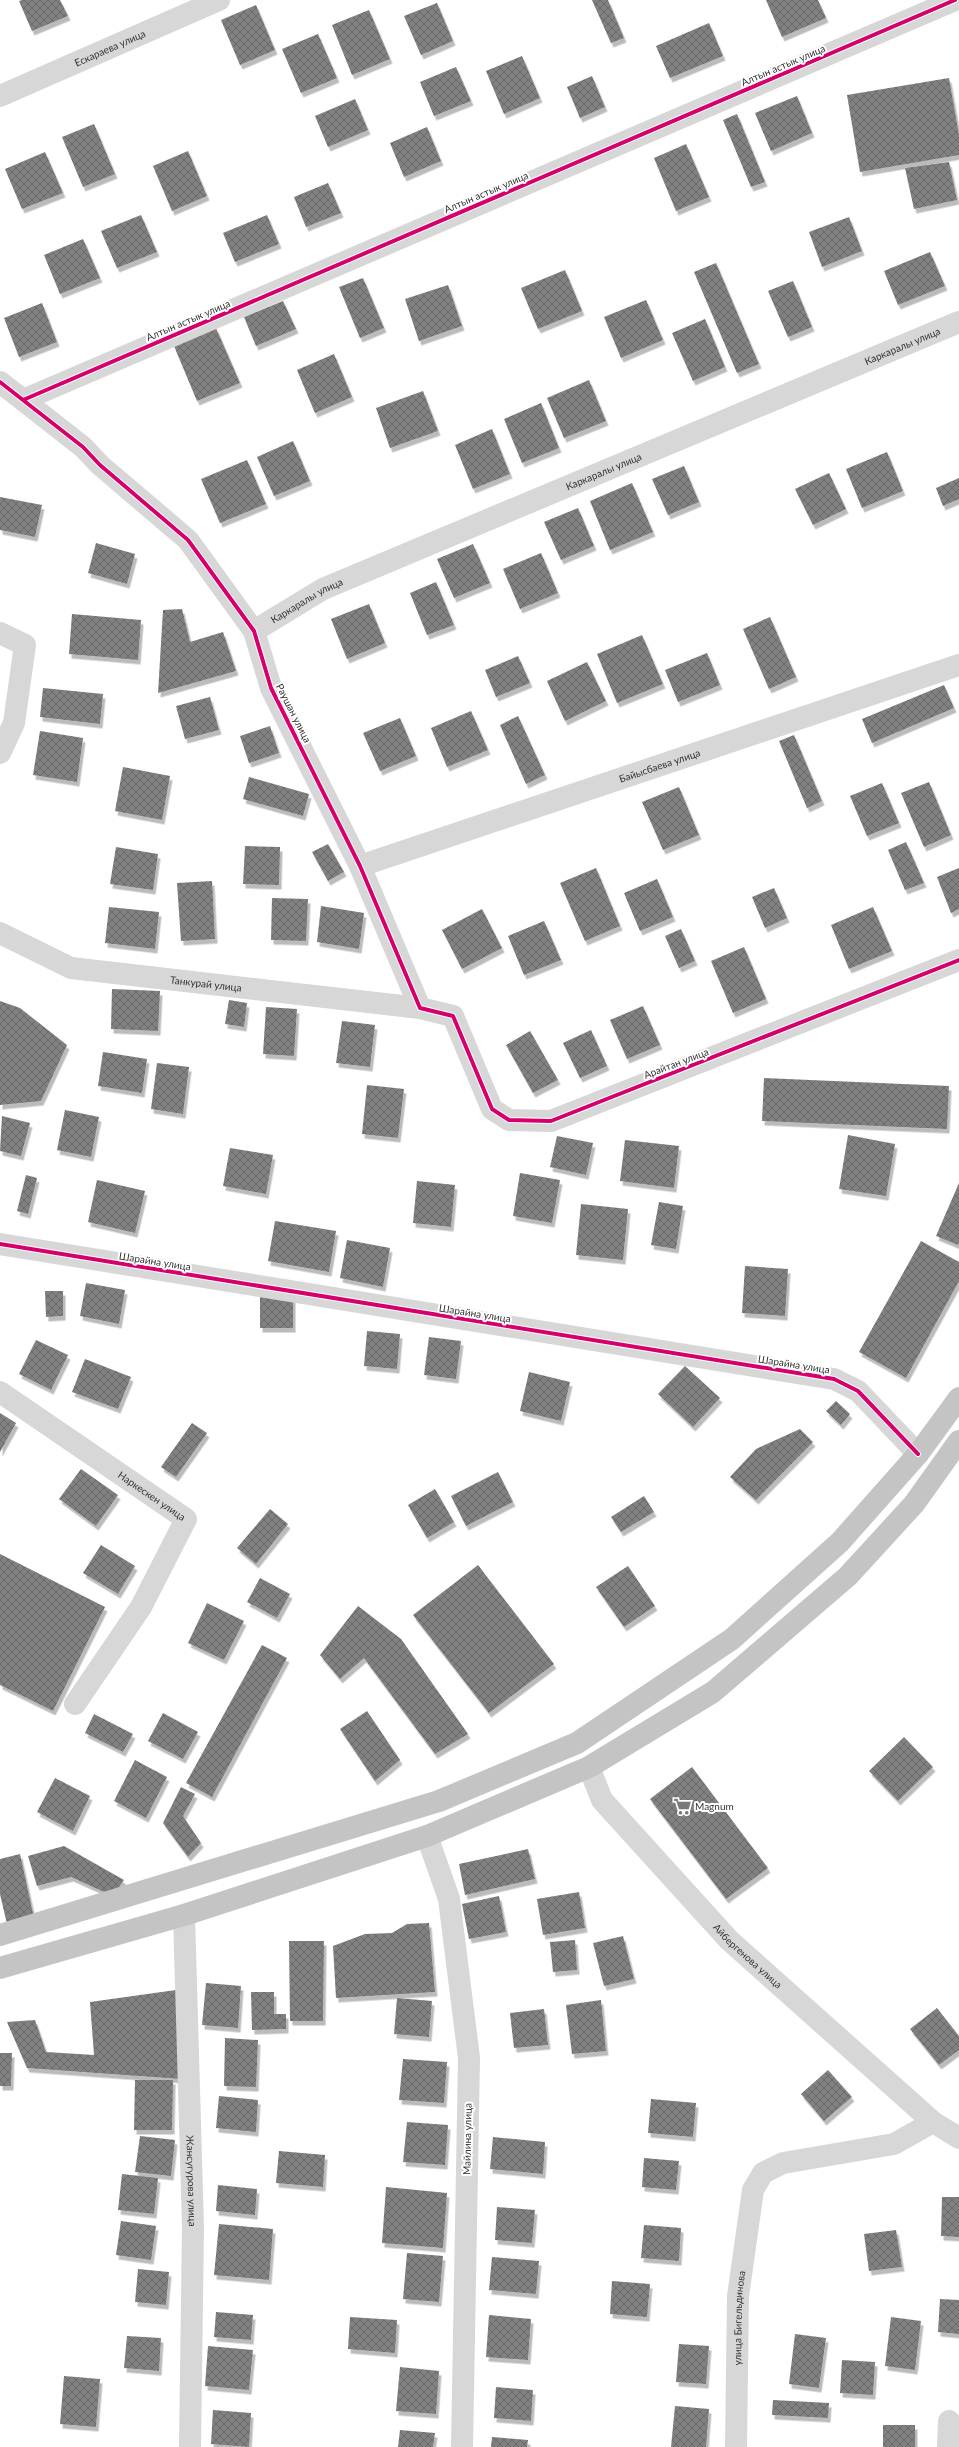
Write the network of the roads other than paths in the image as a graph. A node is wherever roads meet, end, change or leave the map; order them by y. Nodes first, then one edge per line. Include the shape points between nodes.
1 (219, 0) edge
2 (955, 0) edge
3 (0, 96) edge
4 (959, 322) edge
5 (0, 382) edge
6 (23, 400) junction
7 (254, 631) junction
8 (0, 633) edge
9 (959, 665) edge
10 (0, 753) edge
11 (360, 866) junction
12 (0, 933) edge
13 (959, 960) edge
14 (420, 1008) junction
15 (0, 1244) edge
16 (0, 1392) edge
17 (959, 1398) edge
18 (959, 1441) edge
19 (918, 1454) junction
20 (75, 1704) dead end
21 (590, 1767) junction
22 (427, 1836) junction
23 (184, 1915) junction
24 (0, 1935) edge
25 (0, 1968) edge
26 (933, 2122) junction
27 (959, 2138) edge
28 (949, 2421) dead end
29 (190, 2447) edge
30 (462, 2447) edge
31 (736, 2447) edge
32 (948, 2447) edge

1 - 3 street, Ескараева улица
2 - 6 street, Алтын астык улица
4 - 7 street, Каркаралы улица via 323,589
5 - 6 street, Раушан улица
6 - 7 street, Раушан улица via 83,447 100,465 188,540
7 - 11 street, Раушан улица via 271,688
8 - 10 street via 25,645 14,723
9 - 11 street, Байысбаева улица
11 - 14 street, Раушан улица
12 - 14 street, Танкурай улица via 71,968
13 - 14 street, Арайтан улица via 551,1121 509,1120 492,1109 453,1016
15 - 19 street, Шарайна улица via 834,1379 858,1391
16 - 20 street, Наркескен улица via 186,1519 141,1607
17 - 19 highway via 952,1411
18 - 21 highway via 914,1504 848,1576 713,1692
19 - 24 highway via 840,1542 732,1639 577,1743 440,1801
21 - 22 highway
21 - 26 street, Айбергенова улица via 602,1800 729,1940
22 - 23 highway
22 - 30 street, Майлина улица via 449,1899 469,2058
23 - 25 highway
23 - 29 street, Жансугурова улица via 193,2227
26 - 27 street, Айбергенова улица
26 - 31 street, улица Бигельдинова via 894,2144 783,2163 763,2173 753,2190 738,2296
28 - 32 street

